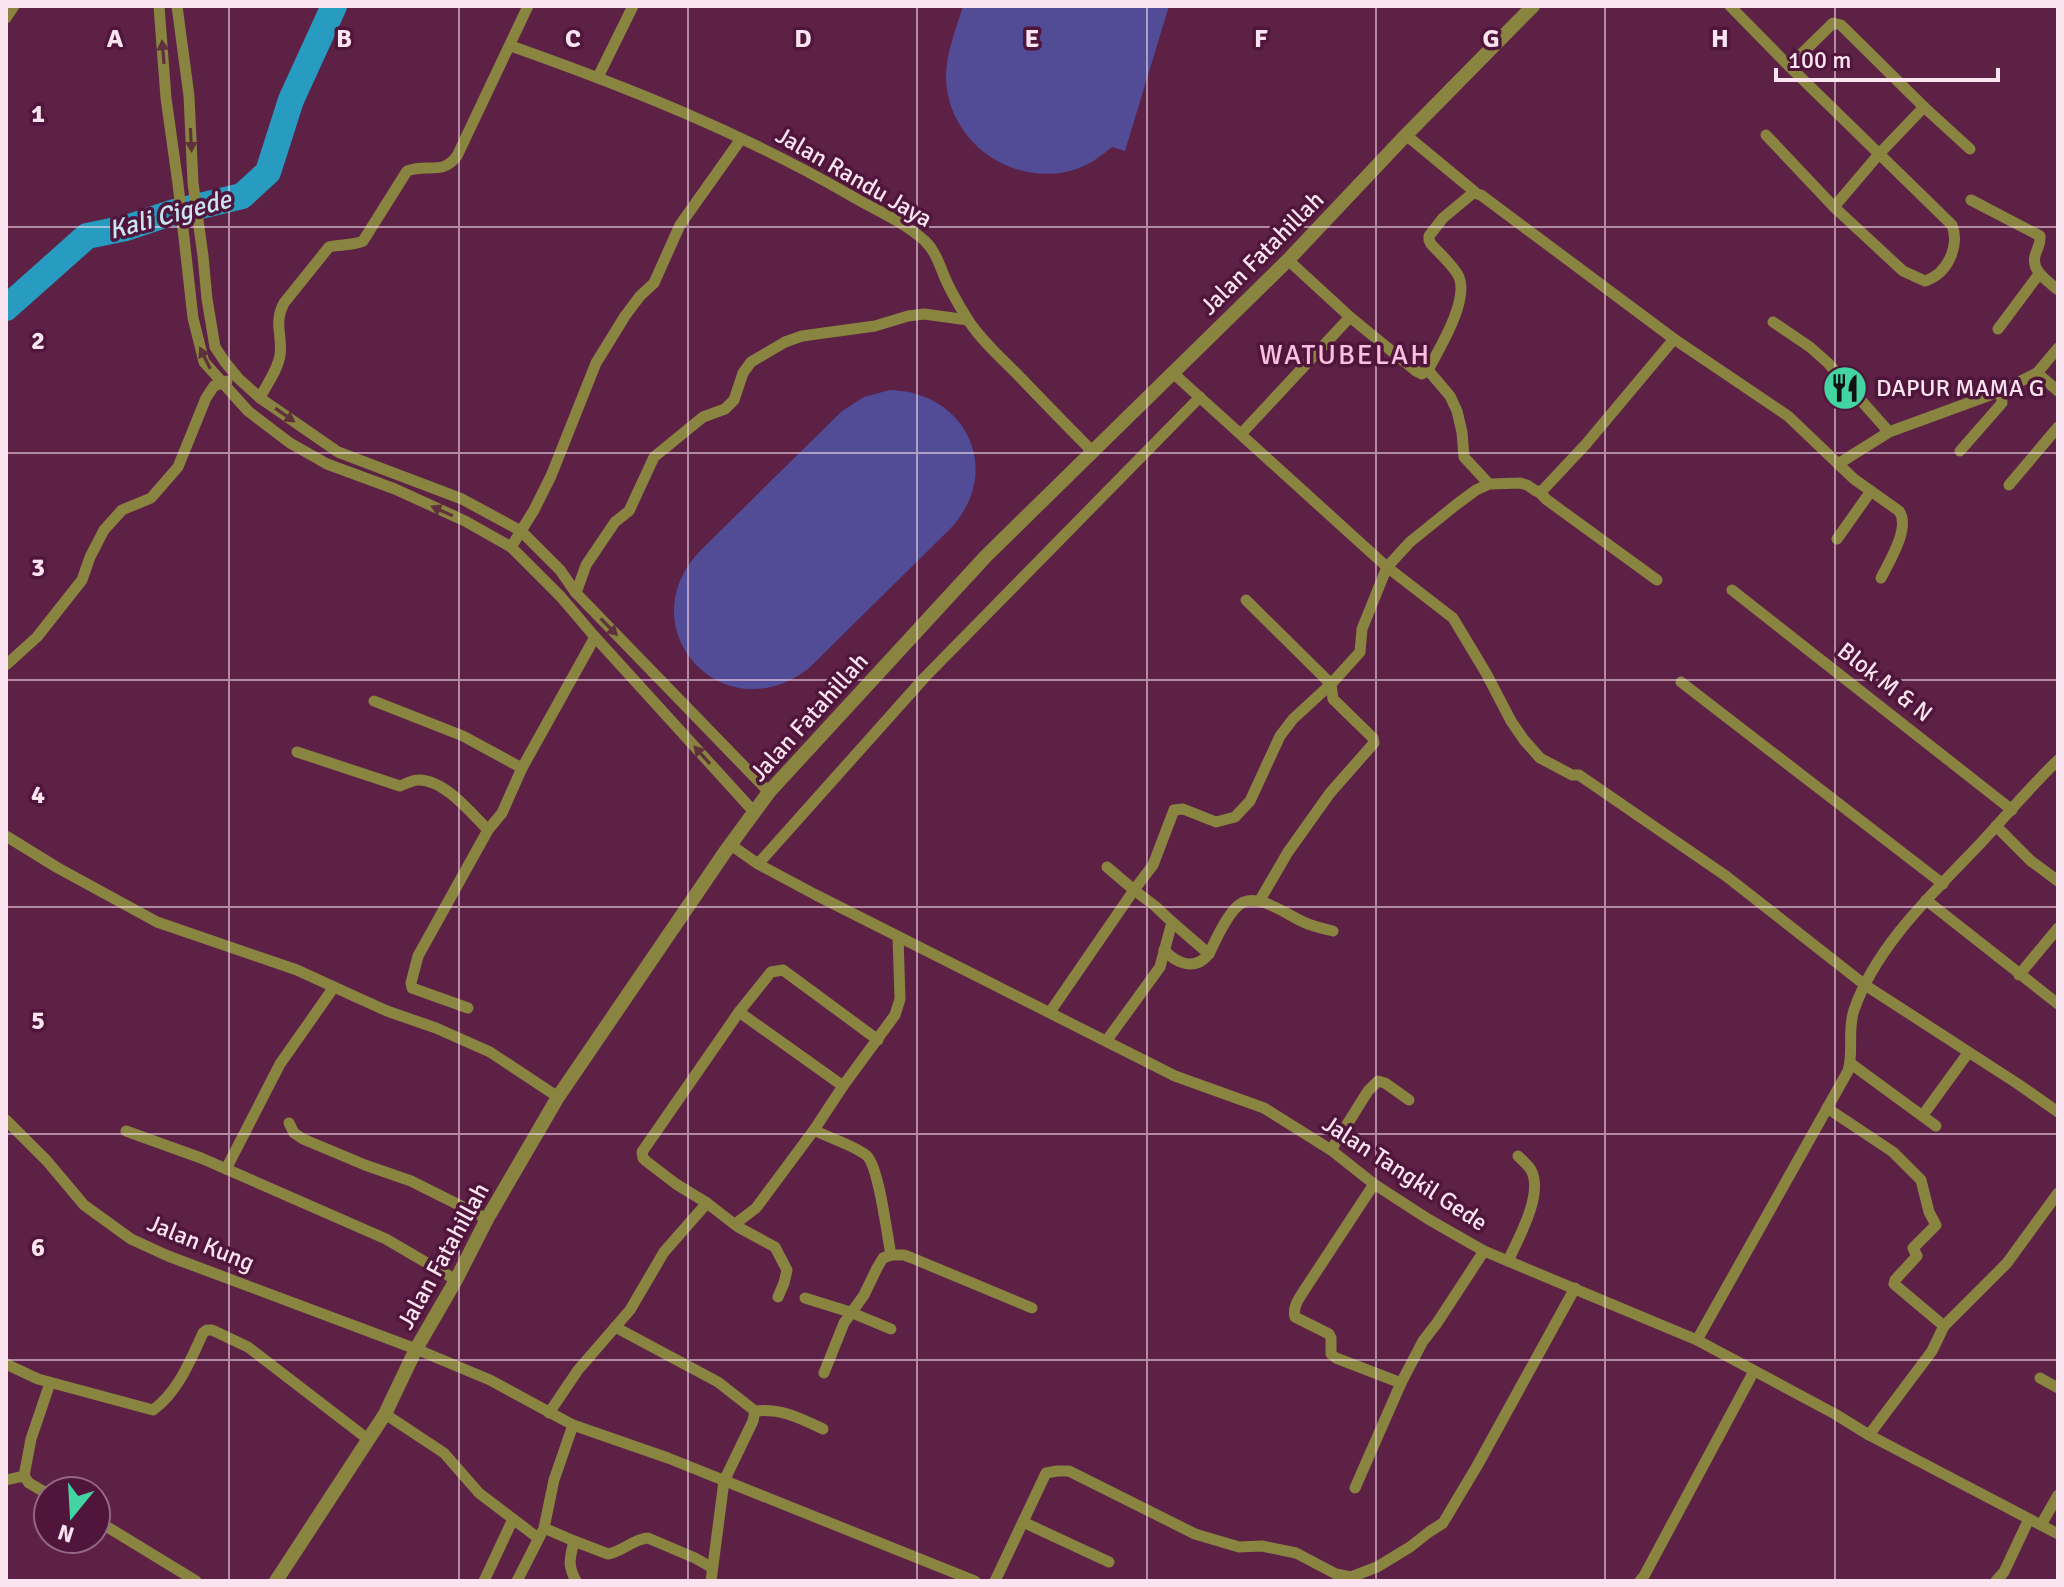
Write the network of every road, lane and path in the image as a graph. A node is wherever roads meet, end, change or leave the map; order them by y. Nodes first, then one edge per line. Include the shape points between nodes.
1 (14, 6) edge
2 (159, 6) edge
3 (177, 6) edge
4 (528, 6) edge
5 (633, 6) edge
6 (1533, 6) edge
7 (1730, 6) edge
8 (6, 18) edge
9 (511, 46) junction
10 (1789, 66) junction
11 (598, 77) junction
12 (1924, 107) junction
13 (1406, 135) junction
14 (1766, 135) dead end
15 (741, 139) junction
16 (1970, 149) dead end
17 (1879, 154) junction
18 (1475, 192) junction
19 (1971, 200) dead end
20 (1834, 207) junction
21 (1288, 260) junction
22 (2039, 274) junction
23 (2058, 290) edge
24 (1350, 317) junction
25 (968, 320) junction
26 (1773, 322) dead end
27 (1998, 329) dead end
28 (1674, 339) junction
29 (2058, 348) edge
30 (1428, 370) junction
31 (1173, 373) junction
32 (2037, 373) junction
33 (238, 378) junction
34 (221, 382) junction
35 (2057, 389) edge
36 (2001, 391) junction
37 (1200, 397) junction
38 (260, 398) junction
39 (2058, 427) edge
40 (1889, 432) junction
41 (1241, 434) junction
42 (1960, 451) dead end
43 (1093, 452) junction
44 (1838, 464) junction
45 (1489, 484) junction
46 (2009, 485) dead end
47 (1871, 491) junction
48 (1539, 492) junction
49 (521, 531) junction
50 (1837, 539) dead end
51 (511, 547) junction
52 (1387, 567) junction
53 (1881, 578) dead end
54 (1657, 580) dead end
55 (1732, 590) dead end
56 (576, 593) junction
57 (1246, 600) dead end
58 (595, 637) junction
59 (6, 665) edge
60 (1681, 682) dead end
61 (1331, 684) junction
62 (374, 701) dead end
63 (297, 752) dead end
64 (2058, 760) edge
65 (522, 768) junction
66 (769, 792) junction
67 (2012, 810) junction
68 (755, 813) junction
69 (1996, 826) junction
70 (488, 830) junction
71 (6, 836) edge
72 (731, 845) junction
73 (758, 864) junction
74 (1107, 867) dead end
75 (2058, 881) edge
76 (1943, 884) junction
77 (1134, 890) junction
78 (1260, 900) junction
79 (1926, 900) junction
80 (1172, 922) junction
81 (2058, 928) edge
82 (1333, 931) dead end
83 (898, 937) junction
84 (1164, 950) junction
85 (1209, 954) junction
86 (2019, 975) junction
87 (1865, 985) junction
88 (334, 987) junction
89 (2058, 1004) edge
90 (468, 1008) dead end
91 (739, 1012) junction
92 (1050, 1012) junction
93 (878, 1040) junction
94 (1107, 1040) junction
95 (1968, 1053) junction
96 (1850, 1063) junction
97 (843, 1086) junction
98 (558, 1097) junction
99 (1409, 1100) dead end
100 (1827, 1108) junction
101 (2058, 1112) edge
102 (1923, 1115) junction
103 (6, 1120) edge
104 (289, 1123) dead end
105 (1936, 1126) dead end
106 (814, 1130) junction
107 (126, 1131) dead end
108 (1331, 1150) junction
109 (1518, 1156) dead end
110 (226, 1169) junction
111 (1374, 1184) junction
112 (2058, 1193) edge
113 (707, 1203) junction
114 (487, 1219) junction
115 (735, 1224) junction
116 (1484, 1251) junction
117 (891, 1255) junction
118 (1508, 1261) junction
119 (456, 1280) junction
120 (1575, 1288) junction
121 (778, 1297) dead end
122 (805, 1298) dead end
123 (1032, 1308) dead end
124 (850, 1312) junction
125 (1944, 1326) junction
126 (615, 1327) junction
127 (891, 1329) dead end
128 (1697, 1340) junction
129 (416, 1349) junction
130 (6, 1364) edge
131 (1754, 1371) junction
132 (824, 1373) dead end
133 (2040, 1378) dead end
134 (50, 1383) junction
135 (1401, 1383) junction
136 (2058, 1388) edge
137 (755, 1411) junction
138 (549, 1413) junction
139 (385, 1414) junction
140 (573, 1425) junction
141 (823, 1429) dead end
142 (1869, 1435) junction
143 (369, 1440) junction
144 (24, 1476) junction
145 (6, 1480) edge
146 (724, 1481) junction
147 (32, 1485) edge
148 (1355, 1488) dead end
149 (2058, 1495) edge
150 (513, 1519) junction
151 (2029, 1519) junction
152 (1023, 1522) junction
153 (2041, 1525) junction
154 (112, 1530) edge
155 (541, 1533) junction
156 (2058, 1534) edge
157 (574, 1541) junction
158 (1109, 1562) dead end
159 (711, 1567) junction
160 (1646, 1579) edge
161 (196, 1581) edge
162 (276, 1581) edge
163 (484, 1581) edge
164 (517, 1581) edge
165 (576, 1581) edge
166 (711, 1581) edge
167 (975, 1581) edge
168 (995, 1581) edge
169 (1996, 1581) edge

1 - 8 street
34 -> 2 street via 204,362 193,318
3 -> 33 street via 207,299 215,347
4 - 9 street
5 - 11 street
6 - 13 street, Jalan Fatahillah
7 - 10 street
9 - 11 street, Jalan Randu Jaya
9 - 38 street via 452,163 407,171 363,241 329,247 284,303 278,325 281,353
10 - 12 street via 1837,23
10 - 17 street
11 - 15 street, Jalan Randu Jaya
12 - 16 street
12 - 17 street
13 - 18 street
13 - 21 street, Jalan Fatahillah
14 - 20 street
15 - 25 street, Jalan Randu Jaya via 796,164 924,240
15 - 49 street via 680,225 654,283 625,316 596,363 551,476
17 - 20 street
17 - 20 street via 1952,225 1952,253 1941,273 1925,281 1903,271
18 - 28 street
18 - 30 street via 1429,236 1459,276 1461,292 1459,307
19 - 22 street via 2040,236 2033,260
21 - 24 street
21 - 31 street, Jalan Fatahillah
22 - 23 street
22 - 27 street
24 - 30 street via 1416,371
24 - 41 street
25 - 43 street, Jalan Randu Jaya
25 - 56 street via 908,316 802,336 751,362 725,409 703,417 654,457 629,511 615,522 586,565
26 - 40 street via 1828,363
28 - 44 street via 1788,416
28 - 48 street
29 - 32 street
30 - 45 street via 1457,411 1464,457
31 - 37 street
31 - 43 street, Jalan Fatahillah
32 - 35 street
32 - 36 street
33 - 34 street
33 - 38 street
51 -> 34 street via 290,443
34 - 59 street via 206,398 178,467 151,498 122,510 104,530 82,580 37,637
36 - 40 street
36 - 42 street via 2002,403
37 - 41 street
37 - 73 street via 925,677
38 -> 49 street via 338,452 462,499
39 - 46 street
40 - 44 street
41 - 52 street
43 - 66 street, Jalan Fatahillah via 986,556
44 - 47 street
45 - 48 street via 1520,483
45 - 52 street via 1434,521
47 - 50 street
47 - 53 street via 1904,519
48 - 54 street
49 - 51 street
49 - 56 street
51 - 58 street
52 - 61 street via 1362,629 1360,652
52 - 87 street via 1453,618 1540,758 1579,775 1726,876
55 - 67 street, Blok M & N
56 -> 66 street
57 - 61 street
58 - 65 street
68 -> 58 street
60 - 76 street
61 - 77 street via 1280,736 1250,801 1235,817 1216,822 1174,810 1153,865
61 - 78 street via 1333,699 1374,742 1296,840
62 - 65 street via 463,736
63 - 70 street via 400,786 415,779 431,782
64 - 67 street
65 - 70 street via 502,813
66 - 68 street, Jalan Fatahillah
67 - 69 street
68 - 72 street, Jalan Fatahillah
69 - 75 street
69 - 76 street
70 - 90 street via 418,956 411,983 412,988
71 - 88 street via 157,922
72 - 73 street, Jalan Tangkil Gede
72 - 98 street, Jalan Fatahillah
73 - 83 street, Jalan Tangkil Gede
74 - 77 street
76 - 79 street
77 - 80 street
77 - 92 street
78 - 82 street
78 - 85 street via 1241,902
79 - 86 street
79 - 87 street
80 - 84 street
80 - 85 street
81 - 86 street
83 - 92 street, Jalan Tangkil Gede
83 - 93 street via 900,999
84 - 85 street via 1191,965
84 - 94 street via 1160,967
86 - 89 street
87 - 95 street
87 - 96 street via 1853,1012
88 - 98 street via 490,1052
88 - 110 street via 280,1064
91 - 93 street via 771,972 783,970
91 - 97 street
91 - 113 street via 642,1152 646,1161
92 - 94 street, Jalan Tangkil Gede
93 - 97 street
94 - 108 street, Jalan Tangkil Gede via 1175,1076 1264,1108
95 - 101 street
95 - 102 street
96 - 100 street
96 - 102 street
97 - 106 street
98 - 114 street, Jalan Fatahillah
99 - 108 street via 1378,1081
100 - 125 street via 1893,1152 1921,1180 1936,1227 1913,1248 1917,1256 1894,1284
100 - 128 street
102 - 105 street
103 - 129 street, Jalan Kung via 84,1205 131,1239
104 - 114 street via 303,1139 411,1181
106 - 115 street via 756,1208
106 - 117 street via 868,1156
107 - 110 street
108 - 111 street, Jalan Tangkil Gede
109 - 118 street via 1531,1170 1533,1201
110 - 119 street via 386,1239
111 - 116 street, Jalan Tangkil Gede
111 - 135 street via 1294,1313 1329,1334 1336,1358
112 - 125 street via 2007,1263
113 - 115 street
113 - 126 street via 664,1252
114 - 119 street, Jalan Fatahillah
115 - 121 street via 780,1253 787,1270
116 - 118 street, Jalan Tangkil Gede
116 - 135 street
117 - 123 street via 912,1258
117 - 124 street via 883,1258
118 - 120 street, Jalan Tangkil Gede
119 - 129 street, Jalan Fatahillah
120 - 128 street, Jalan Tangkil Gede
120 - 152 street via 1443,1523 1364,1573 1336,1574 1296,1553 1217,1542 1069,1471 1046,1473
122 - 124 street
124 - 127 street
124 - 132 street
125 - 142 street via 1932,1351
126 - 137 street via 718,1382
126 - 138 street
128 - 131 street, Jalan Tangkil Gede
129 - 138 street, Jalan Kung via 490,1380
129 - 139 street, Jalan Fatahillah
130 - 134 street
131 - 142 street, Jalan Tangkil Gede
131 - 160 street
133 - 136 street
134 - 143 street via 153,1410 176,1386 203,1333 212,1330 248,1347
134 - 144 street
135 - 148 street
137 - 141 street via 784,1411
137 - 146 street
138 - 140 street, Jalan Kung
139 - 143 street, Jalan Fatahillah
139 - 150 street via 444,1453 479,1493
140 - 146 street, Jalan Kung
140 - 155 street
142 - 151 street, Jalan Tangkil Gede
143 - 162 street, Jalan Fatahillah
144 - 145 street
144 - 147 street
146 - 159 street
146 - 167 street, Jalan Kung
149 - 153 street
150 - 155 street
150 - 163 street
151 - 153 street, Jalan Tangkil Gede
151 - 169 street
152 - 158 street
152 - 168 street
153 - 156 street, Jalan Tangkil Gede
154 - 161 street
155 - 157 street
155 - 164 street
157 - 159 street via 613,1554 648,1538
157 - 165 street via 569,1561
159 - 166 street

